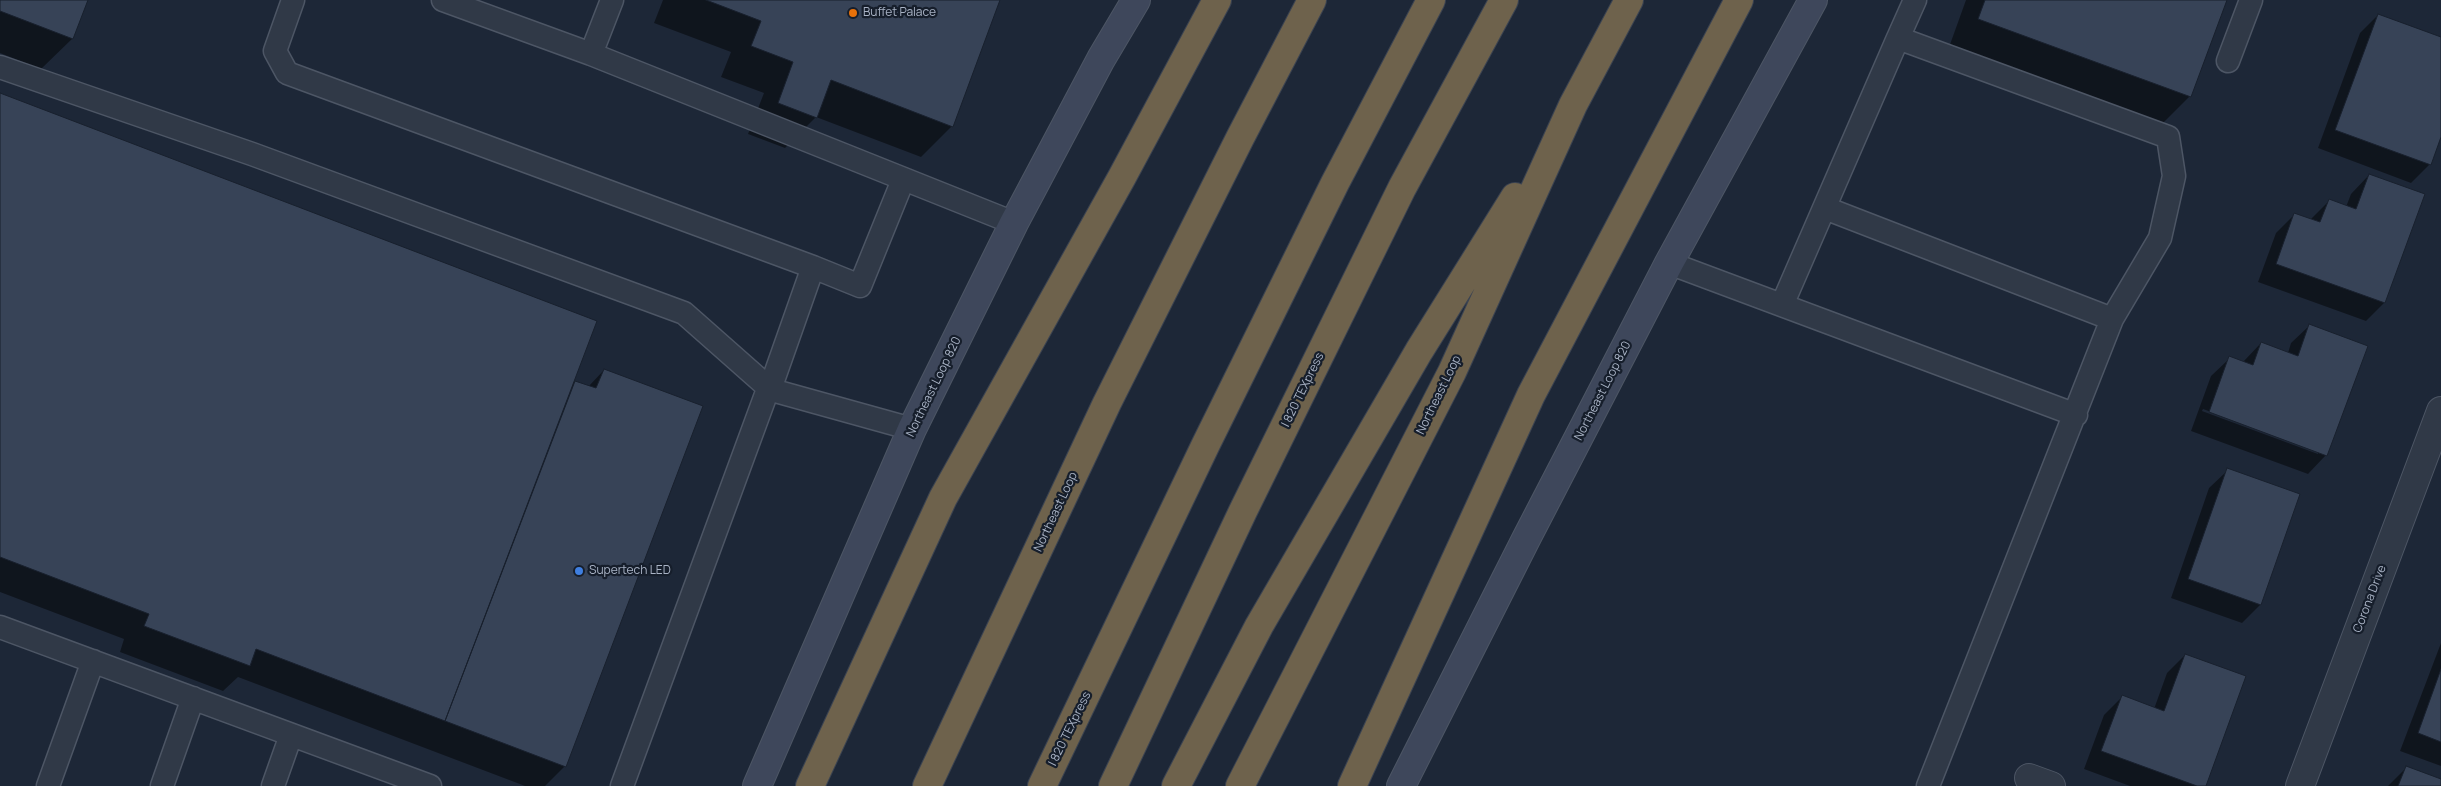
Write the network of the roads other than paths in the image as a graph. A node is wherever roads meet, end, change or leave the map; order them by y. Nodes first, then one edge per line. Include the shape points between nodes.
1 (293, 0) edge
2 (443, 0) edge
3 (612, 0) edge
4 (1136, 0) edge
5 (1217, 0) edge
6 (1312, 0) edge
7 (1431, 0) edge
8 (1504, 0) edge
9 (1629, 0) edge
10 (1739, 0) edge
11 (1813, 0) edge
12 (1915, 0) edge
13 (2251, 0) edge
14 (1898, 38) junction
15 (591, 54) junction
16 (2228, 61) dead end
17 (0, 68) edge
18 (1573, 105) junction
19 (903, 180) junction
20 (1825, 208) junction
21 (1014, 223) junction
22 (1669, 263) junction
23 (813, 267) junction
24 (1782, 305) junction
25 (2112, 319) junction
26 (770, 389) junction
27 (2441, 412) edge
28 (2076, 415) junction
29 (912, 429) junction
30 (0, 627) edge
31 (93, 661) junction
32 (192, 698) junction
33 (291, 735) junction
34 (398, 780) edge
35 (48, 786) edge
36 (162, 786) edge
37 (273, 786) edge
38 (430, 786) edge
39 (622, 786) edge
40 (757, 786) edge
41 (810, 786) edge
42 (928, 786) edge
43 (1042, 786) edge
44 (1113, 786) edge
45 (1176, 786) edge
46 (1240, 786) edge
47 (1352, 786) edge
48 (1402, 786) edge
49 (1928, 786) edge
50 (2300, 786) edge

1 - 23 lane via 274,51 287,72
2 - 15 lane
3 - 15 lane
4 - 21 main road, Northeast Loop 820
5 - 41 highway via 943,498
6 - 42 highway, Northeast Loop via 1108,403
7 - 43 highway, I 820 TEXpress via 1326,201
8 - 44 highway, I 820 TEXpress via 1402,188 1243,511
9 - 18 highway, Northeast Loop
10 - 47 highway via 1531,395
11 - 22 main road, Northeast Loop 820
12 - 14 lane
13 - 16 lane
14 - 20 lane
14 - 25 lane via 2168,137 2174,176 2160,238
15 - 19 lane
17 - 26 lane via 252,154 684,313
18 - 45 highway via 1404,377 1259,626
18 - 46 highway, Northeast Loop via 1452,372
19 - 21 lane
19 - 23 lane via 860,286
20 - 24 lane
20 - 25 lane
21 - 29 main road, Northeast Loop 820
22 - 24 lane
22 - 48 main road, Northeast Loop 820
23 - 26 lane
24 - 28 lane
25 - 28 lane
26 - 29 lane
26 - 39 lane
27 - 50 street, Corona Drive
28 - 49 lane
29 - 40 main road, Northeast Loop 820
30 - 31 lane
31 - 32 lane
31 - 35 lane
32 - 33 lane
32 - 36 lane
33 - 34 lane
33 - 37 lane
34 - 38 lane

